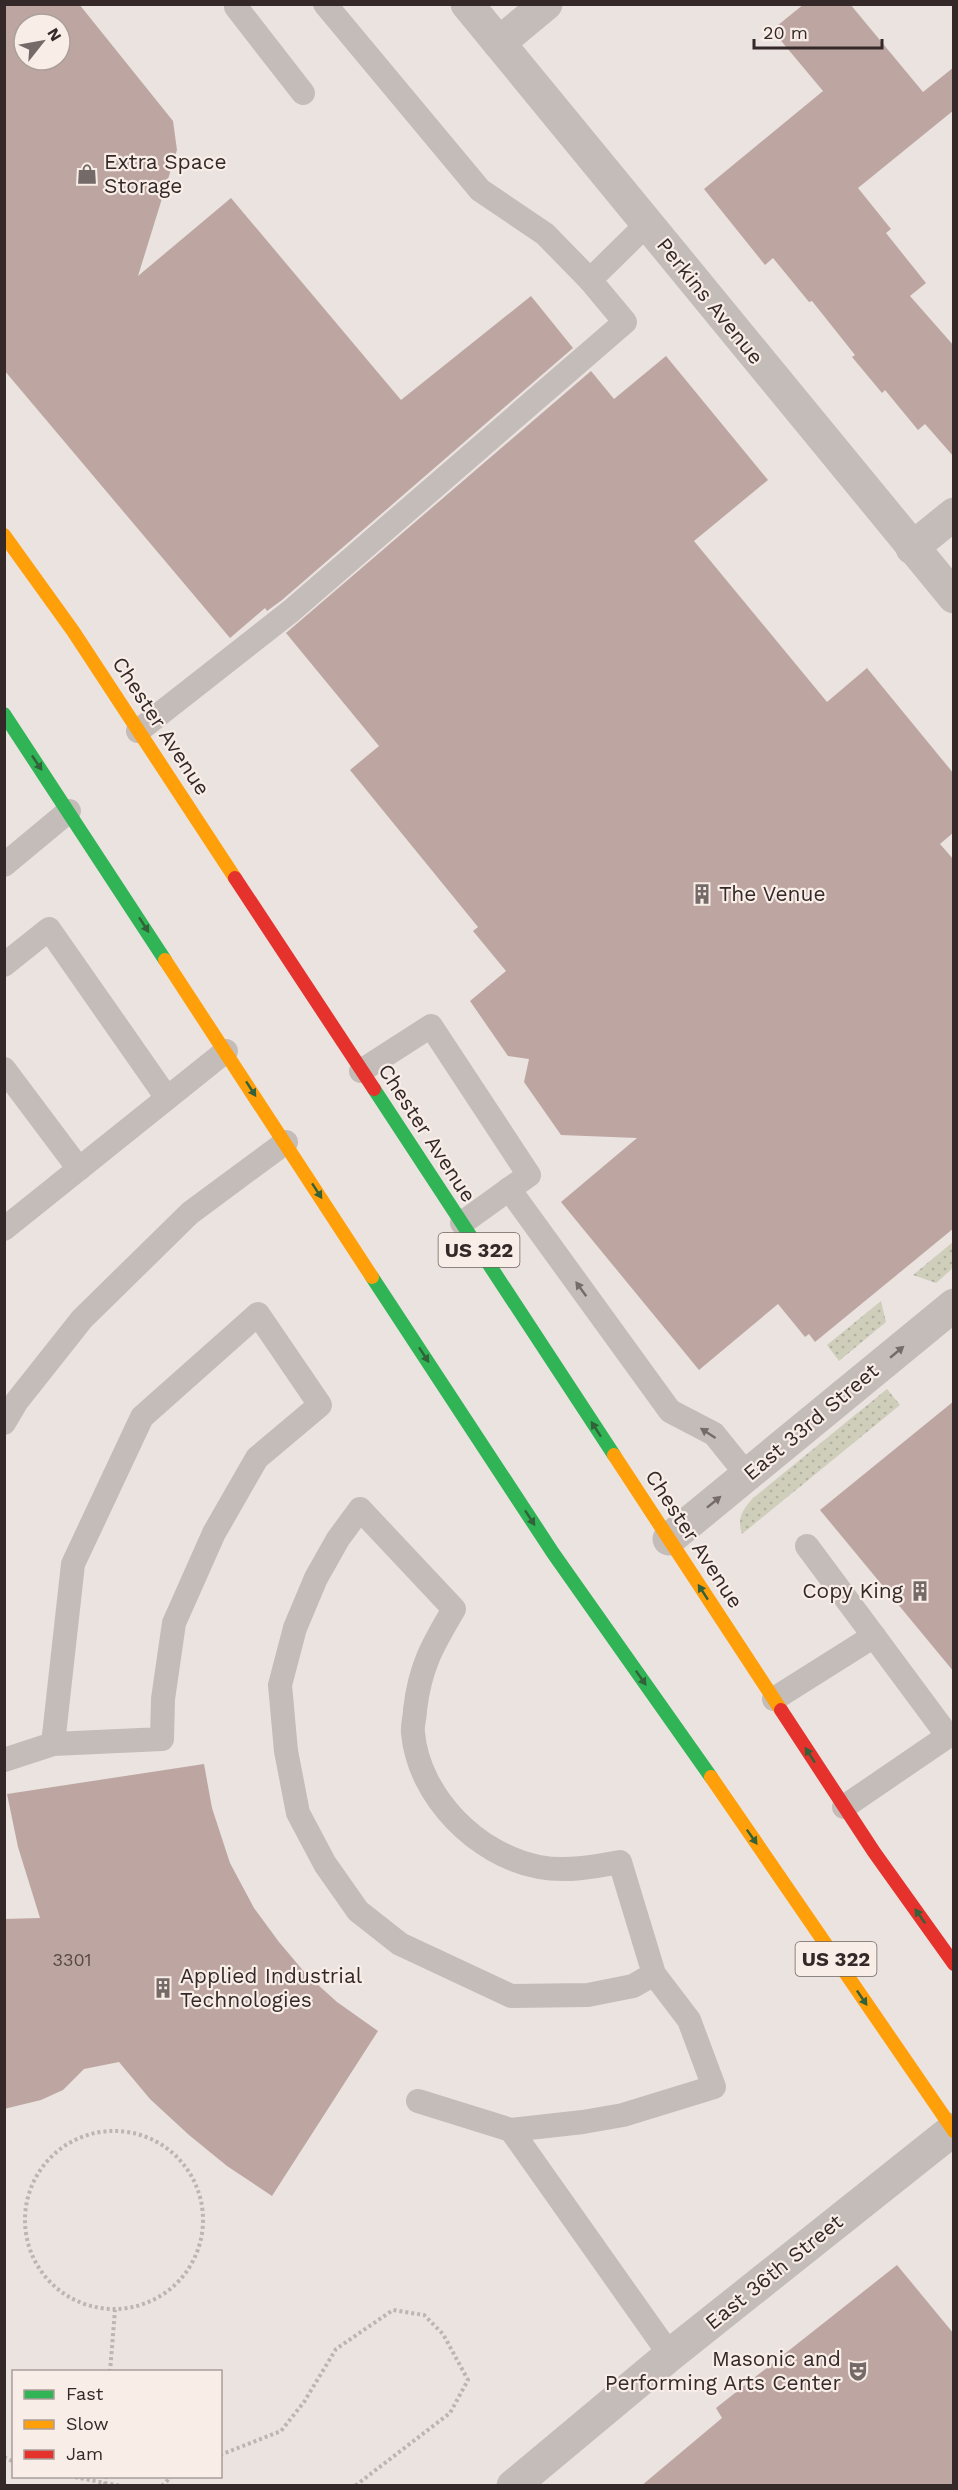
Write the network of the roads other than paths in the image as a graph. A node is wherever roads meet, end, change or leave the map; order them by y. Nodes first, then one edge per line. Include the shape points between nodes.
1 (239, 4) edge
2 (325, 4) edge
3 (467, 4) edge
4 (546, 4) edge
5 (499, 43) junction
6 (303, 93) dead end
7 (647, 225) junction
8 (590, 280) junction
9 (954, 514) edge
10 (4, 535) edge
11 (912, 548) junction
12 (954, 597) edge
13 (4, 714) edge
14 (138, 731) junction
15 (69, 811) junction
16 (4, 865) edge
17 (4, 964) edge
18 (226, 1051) junction
19 (4, 1069) edge
20 (361, 1071) junction
21 (167, 1098) junction
22 (285, 1142) junction
23 (79, 1169) junction
24 (509, 1189) junction
25 (462, 1223) junction
26 (4, 1228) edge
27 (954, 1305) edge
28 (4, 1423) edge
29 (747, 1475) junction
30 (669, 1539) junction
31 (807, 1546) dead end
32 (874, 1636) junction
33 (774, 1699) junction
34 (951, 1739) edge
35 (53, 1744) junction
36 (4, 1760) edge
37 (844, 1807) junction
38 (954, 1964) edge
39 (654, 1974) junction
40 (418, 2101) dead end
41 (511, 2130) junction
42 (953, 2130) edge
43 (670, 2355) junction
44 (513, 2486) edge

1 - 6 lane via 236,7
2 - 8 lane via 480,190 545,234
3 - 5 street, Perkins Avenue
4 - 5 street
5 - 7 street, Perkins Avenue
7 - 8 lane
7 - 11 street, Perkins Avenue
8 - 14 lane via 625,322 291,611
9 - 11 street
10 - 14 main road, Chester Avenue / US 322
11 - 12 street, Perkins Avenue
13 -> 15 main road, US 322
14 - 20 main road, Chester Avenue / US 322
15 - 16 lane
15 -> 18 main road, US 322
17 - 21 lane via 50,930
18 - 21 lane
18 -> 22 main road, US 322
19 - 23 lane
20 - 24 lane via 431,1026 529,1175
20 - 25 main road, Chester Avenue / US 322
21 - 23 lane
22 - 28 lane via 190,1213 90,1311 16,1401
22 -> 42 main road, US 322 via 553,1553
23 - 26 lane
24 - 25 lane
29 -> 24 lane via 714,1434 670,1412
30 -> 25 main road, Chester Avenue / US 322
29 -> 27 street, East 33rd Street
30 -> 29 street, East 33rd Street
33 -> 30 main road, Chester Avenue / US 322
31 - 32 lane
32 - 33 lane
32 - 34 lane
37 -> 33 main road, Chester Avenue / US 322
34 - 37 lane
35 - 35 lane via 73,1564 142,1417 258,1314 320,1405 256,1458 214,1533 174,1623 163,1699 162,1739
35 - 36 lane
38 -> 37 main road, Chester Avenue / US 322
39 - 39 lane via 620,1862 574,1870 509,1859 478,1840 442,1806 423,1772 413,1732 419,1680 434,1642 454,1609 360,1509 316,1578 295,1628 280,1685 286,1751 298,1813 325,1864 358,1911 400,1944 511,1996 588,1995 633,1986
39 - 41 lane via 689,2020 714,2086 623,2115
40 - 41 lane
41 - 43 lane
42 - 43 street, East 36th Street
43 - 44 street, East 36th Street

